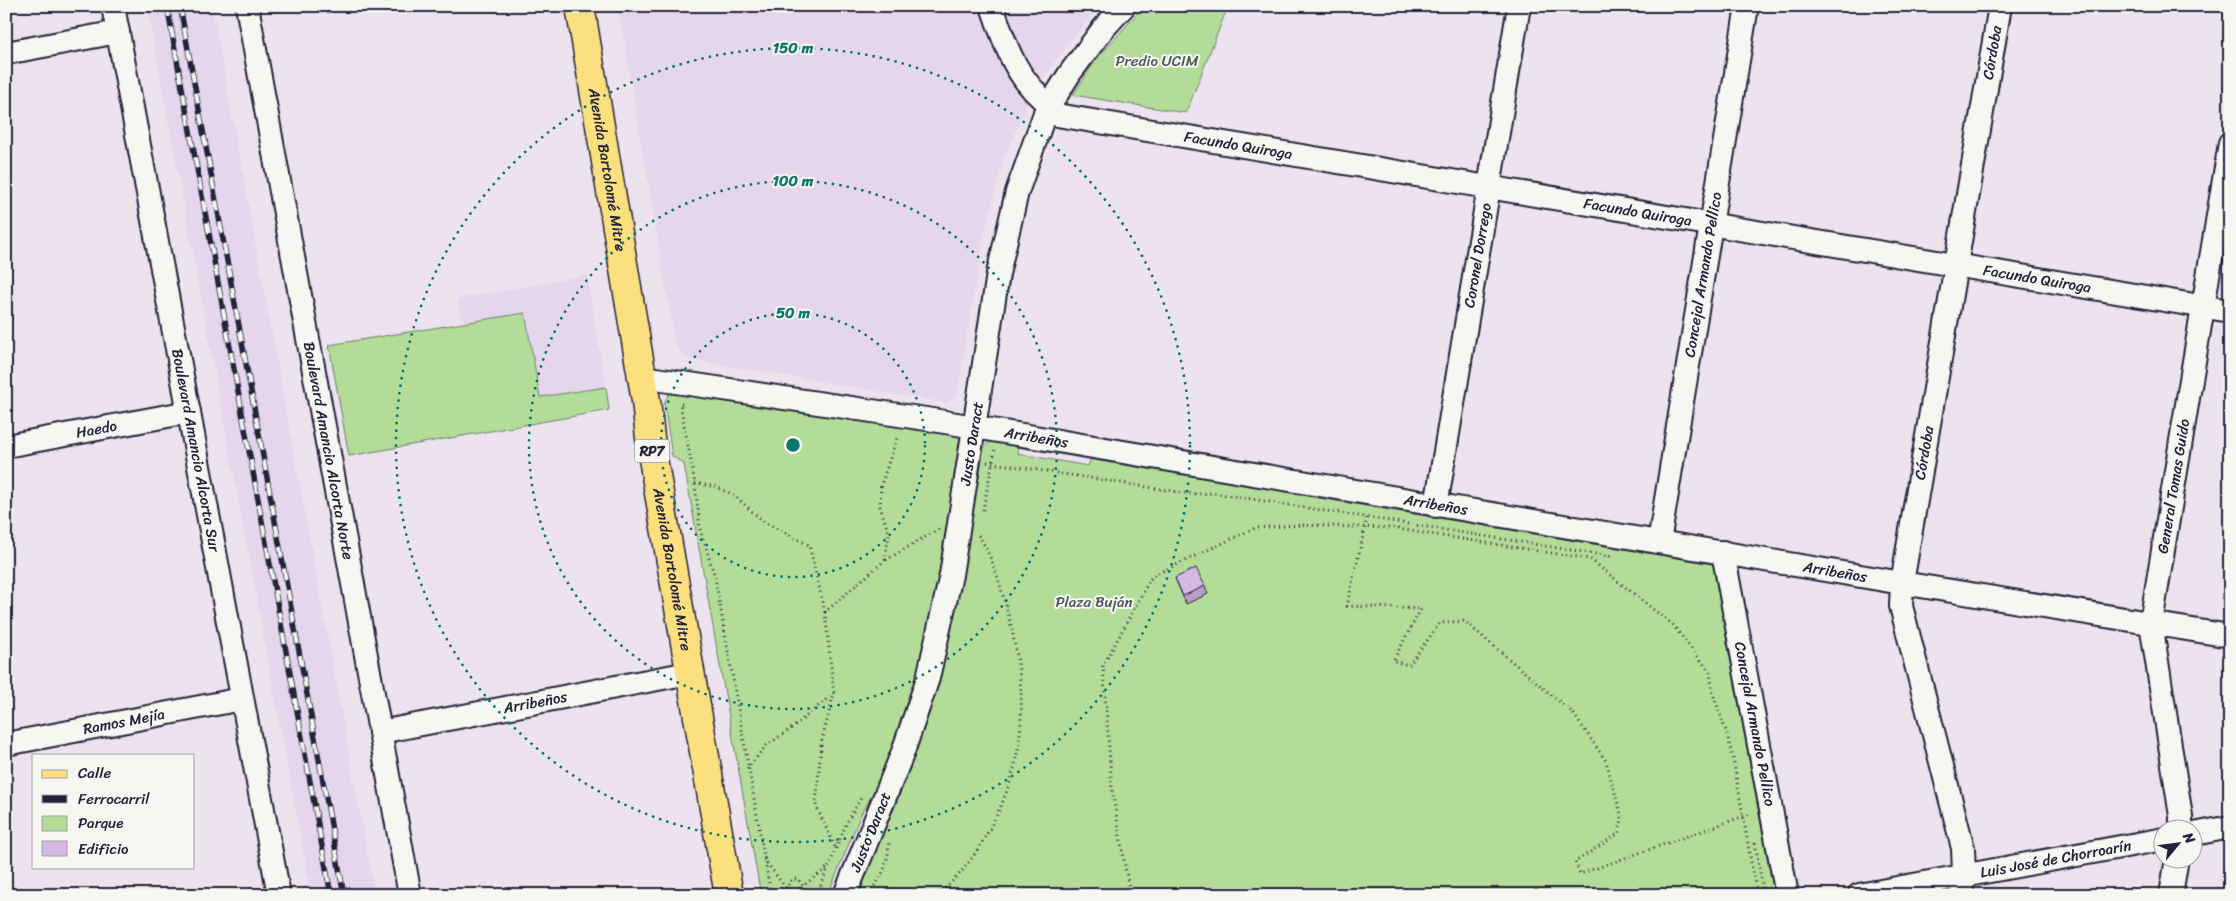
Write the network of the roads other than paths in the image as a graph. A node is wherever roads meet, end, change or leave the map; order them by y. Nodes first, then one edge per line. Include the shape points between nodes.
1 (113, 6) edge
2 (247, 6) edge
3 (580, 6) edge
4 (992, 6) edge
5 (1124, 6) edge
6 (1519, 6) edge
7 (1747, 6) edge
8 (2000, 6) edge
9 (118, 32) junction
10 (6, 53) edge
11 (1048, 109) junction
12 (2230, 143) edge
13 (1489, 186) junction
14 (1711, 223) junction
15 (1957, 265) junction
16 (2203, 306) junction
17 (2230, 311) edge
18 (642, 377) junction
19 (189, 412) junction
20 (973, 427) junction
21 (6, 446) edge
22 (1436, 506) junction
23 (1658, 542) junction
24 (1723, 552) junction
25 (1902, 583) junction
26 (2151, 623) junction
27 (2230, 636) edge
28 (690, 673) junction
29 (242, 699) junction
30 (380, 732) junction
31 (6, 744) edge
32 (2181, 818) edge
33 (2230, 828) edge
34 (2204, 832) edge
35 (2154, 841) edge
36 (2175, 868) edge
37 (1962, 885) edge
38 (279, 895) edge
39 (410, 895) edge
40 (729, 895) edge
41 (845, 895) edge
42 (1787, 895) edge
43 (1859, 895) edge
44 (2171, 895) edge

1 - 9 street, Boulevard Amancio Alcorta Sur
2 - 30 street, Boulevard Amancio Alcorta Norte
3 - 18 main road, Avenida Bartolomé Mitre / RP7
4 - 11 street via 1008,53 1033,93
5 - 11 street, Justo Daract via 1070,73
6 - 13 street, Coronel Dorrego
7 - 14 street, Concejal Armando Pellico
8 - 15 street, Córdoba
9 - 10 street
9 - 19 street, Boulevard Amancio Alcorta Sur
11 - 13 street, Facundo Quiroga
11 - 20 street, Justo Daract via 1017,192 998,274
12 - 16 street, General Tomas Guido
13 - 14 street, Facundo Quiroga
13 - 22 street, Coronel Dorrego
14 - 15 street, Facundo Quiroga
14 - 23 street, Concejal Armando Pellico
15 - 16 street, Facundo Quiroga
15 - 25 street, Córdoba
16 - 17 street, Facundo Quiroga
16 - 26 street, General Tomas Guido
18 - 20 street, Arribeños
18 - 28 main road, Avenida Bartolomé Mitre / RP7
19 - 21 street, Haedo
19 - 29 street, Boulevard Amancio Alcorta Sur
20 - 22 street, Arribeños
20 - 41 street, Justo Daract via 962,514 940,626 918,713
22 - 23 street, Arribeños
23 - 24 street, Arribeños
24 - 25 street, Arribeños
24 - 42 street, Concejal Armando Pellico
25 - 26 street, Arribeños
25 - 37 street, Córdoba via 1901,606 1963,848
26 - 27 street, Arribeños
26 - 32 street, General Tomas Guido
28 - 30 street, Arribeños
28 - 40 main road, Avenida Bartolomé Mitre / RP7
29 - 31 street, Ramos Mejía
29 - 38 street, Boulevard Amancio Alcorta Sur
30 - 39 street, Boulevard Amancio Alcorta Norte
33 - 34 street
35 - 37 street, Luis José de Chorroarín
36 - 44 street
37 - 43 street, Luis José de Chorroarín

